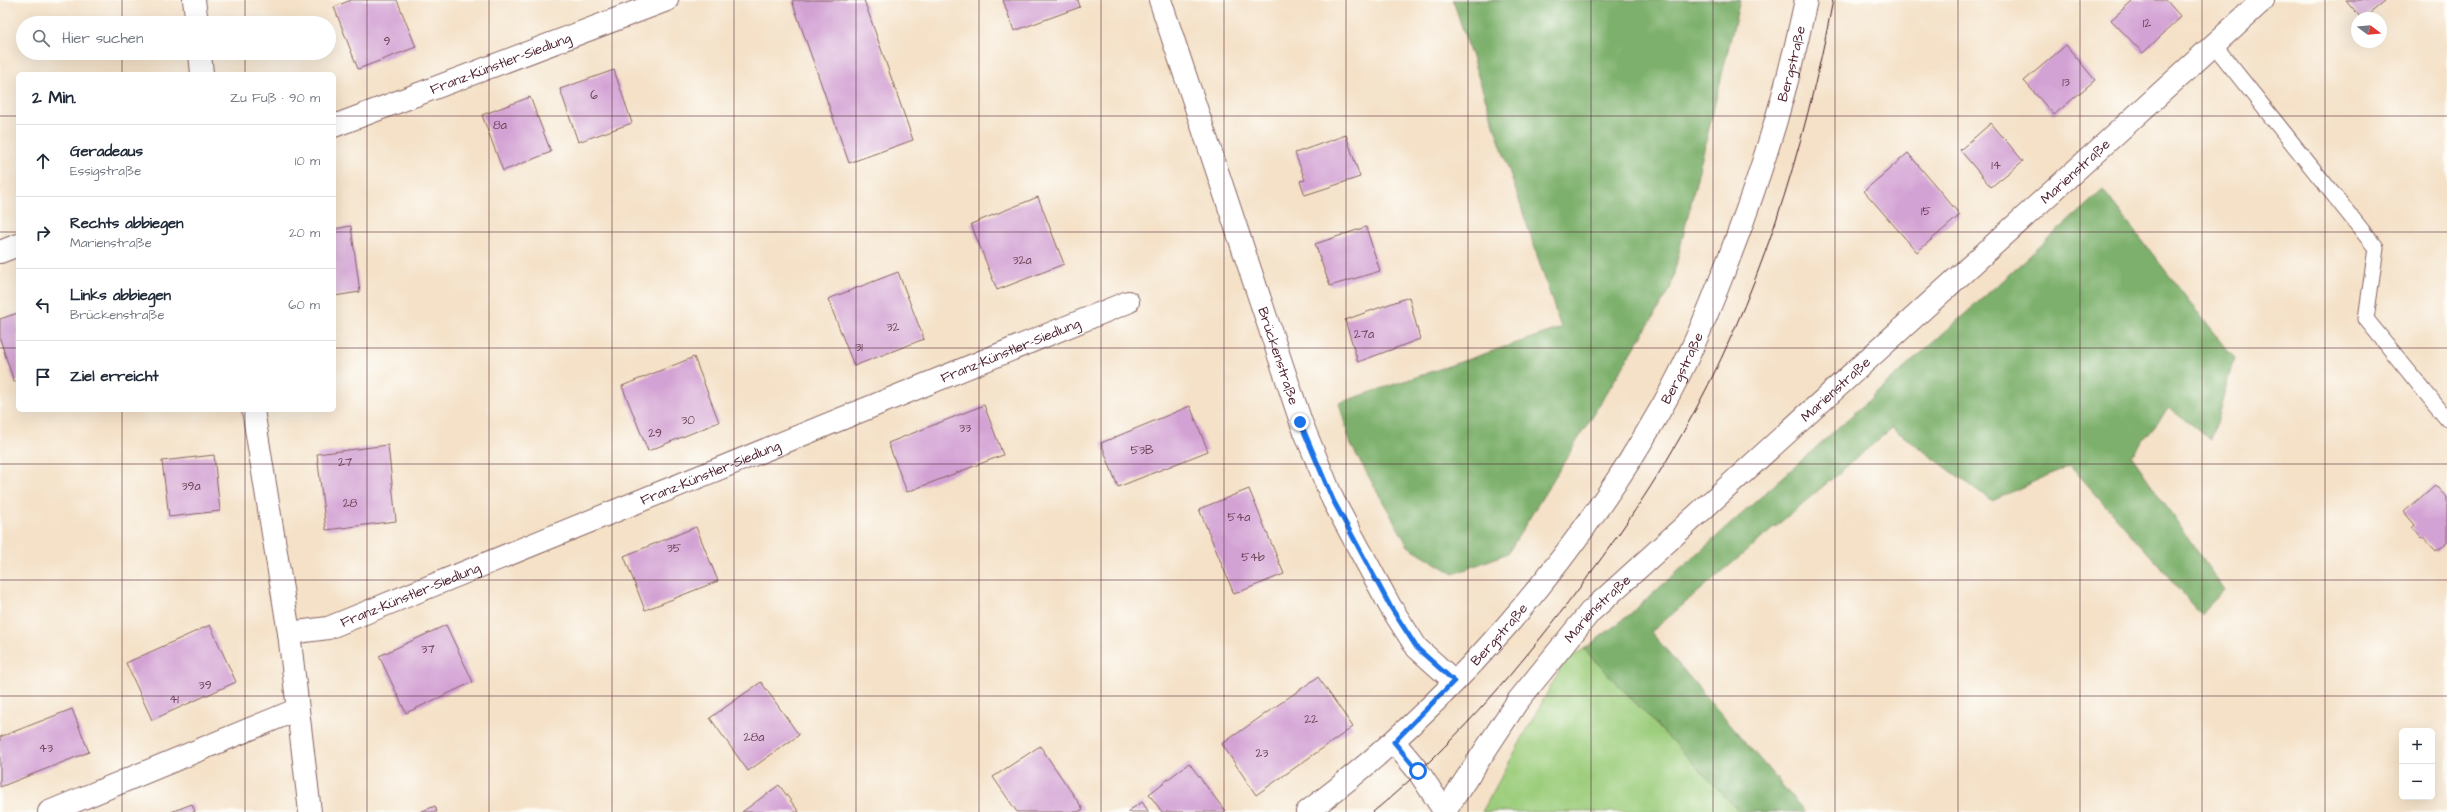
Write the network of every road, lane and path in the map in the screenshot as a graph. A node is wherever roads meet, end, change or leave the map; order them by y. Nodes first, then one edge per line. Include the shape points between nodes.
1 (194, 0) edge
2 (667, 0) edge
3 (1160, 0) edge
4 (1806, 0) edge
5 (2263, 0) edge
6 (195, 16) edge
7 (2214, 45) junction
8 (201, 60) edge
9 (202, 72) edge
10 (336, 125) edge
11 (16, 246) edge
12 (0, 252) edge
13 (1128, 302) dead end
14 (253, 412) edge
15 (2447, 419) edge
16 (289, 633) junction
17 (1454, 681) junction
18 (296, 710) junction
19 (1394, 742) junction
20 (1445, 811) edge
21 (49, 812) edge
22 (310, 812) edge
23 (1307, 812) edge

1 - 6 street
2 - 10 street, Franz-Künstler-Siedlung
3 - 17 street, Brückenstraße via 1300,422 1314,457 1359,552 1404,629 1417,648
4 - 17 street, Bergstraße via 1771,140 1742,227 1706,316 1664,404 1618,480 1565,554
5 - 7 street, Marienstraße
7 - 15 lane via 2376,248 2366,319
7 - 20 street, Marienstraße via 1590,612 1517,702
8 - 9 street
11 - 12 street
13 - 16 street, Franz-Künstler-Siedlung via 328,628
14 - 16 street
16 - 18 street
17 - 19 street
18 - 21 street
18 - 22 street
19 - 20 street via 1418,771
19 - 23 street

